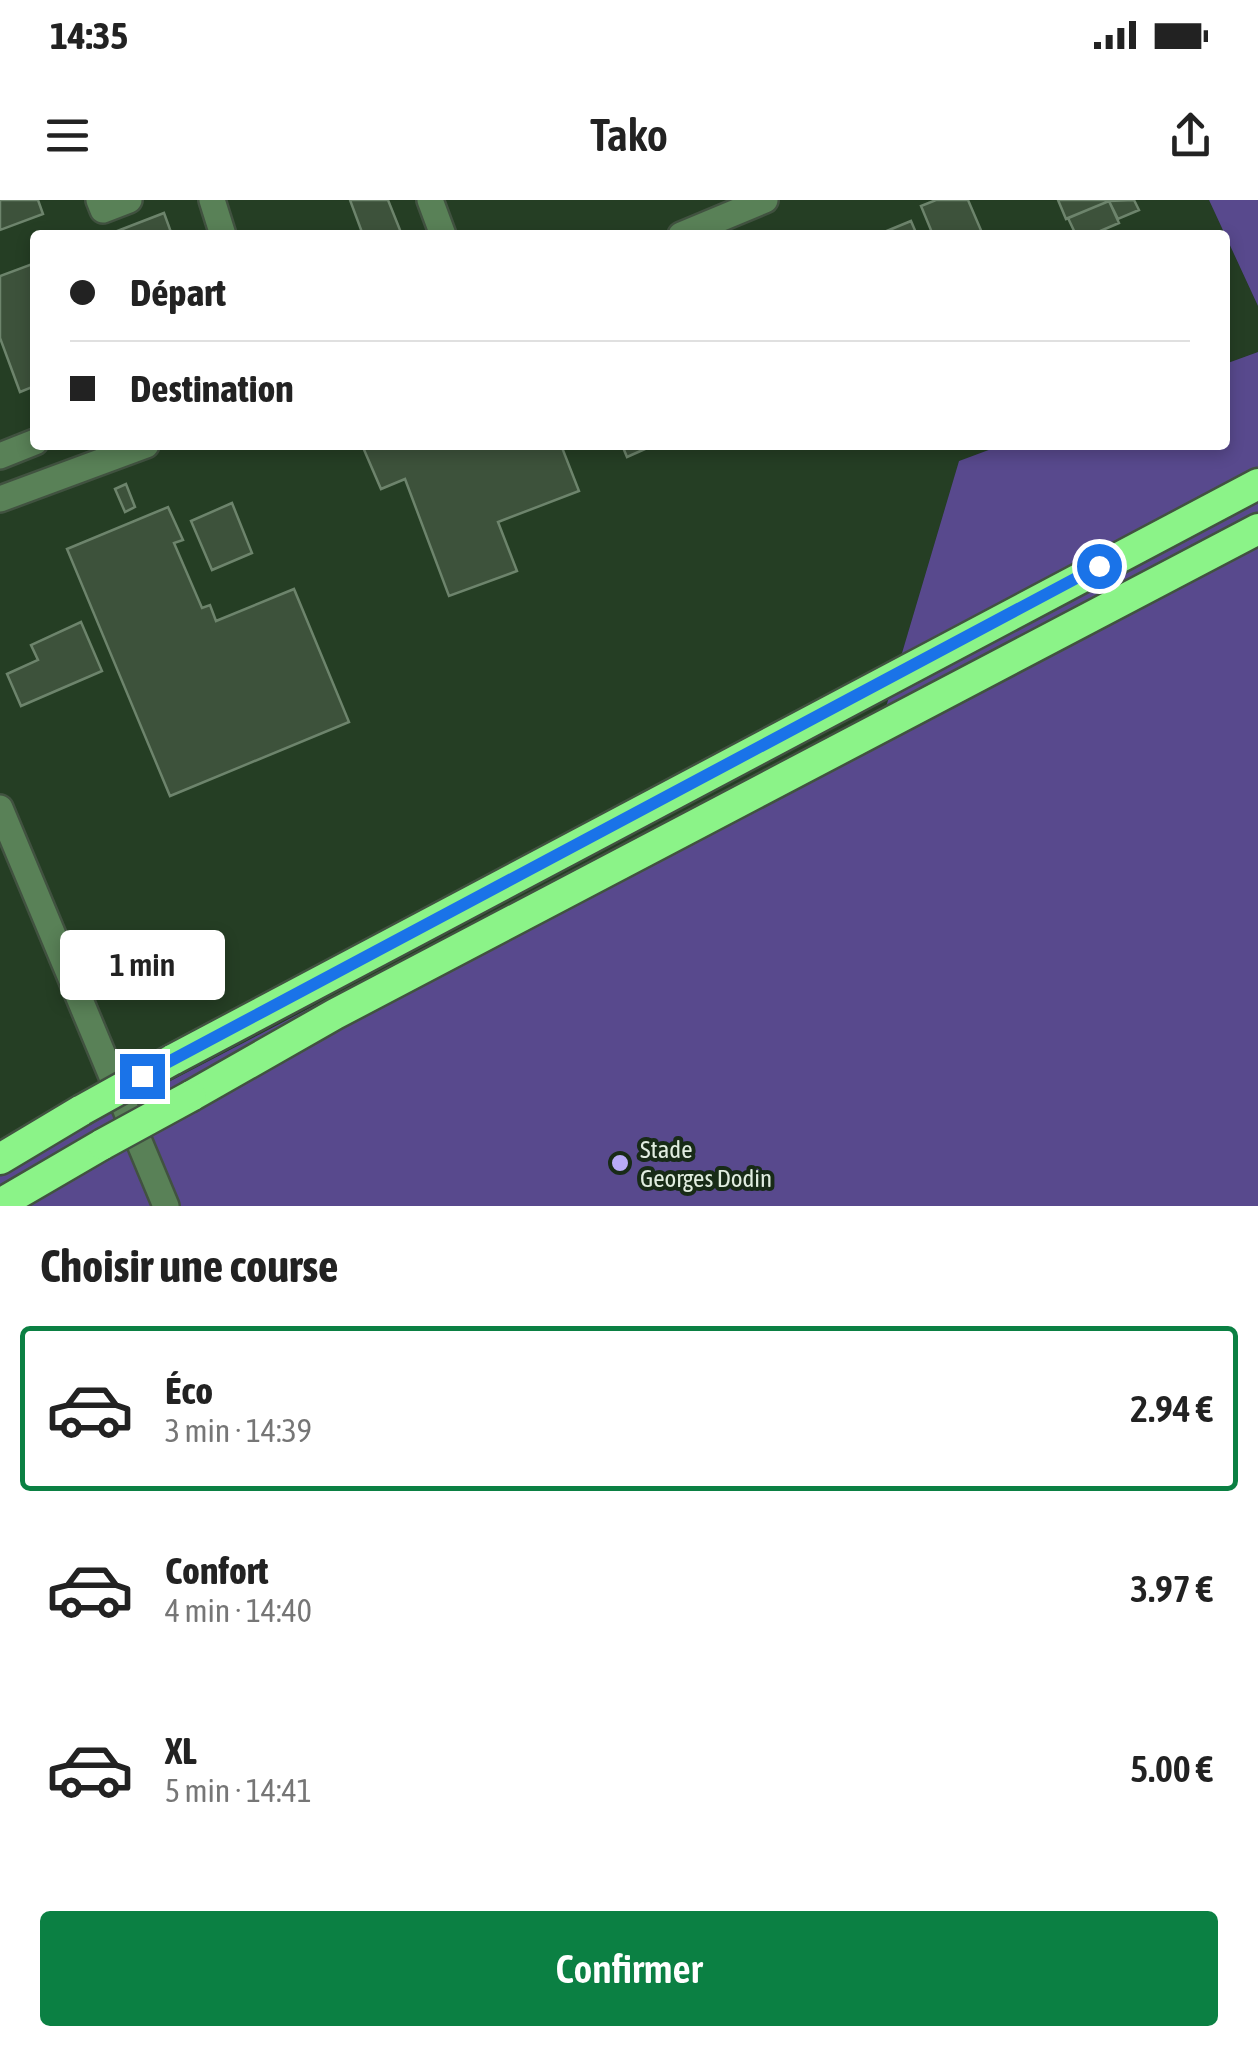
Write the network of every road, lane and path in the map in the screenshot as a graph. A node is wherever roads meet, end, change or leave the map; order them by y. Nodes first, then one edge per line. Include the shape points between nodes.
1 (99, 200) edge
2 (129, 200) edge
3 (212, 200) edge
4 (430, 200) edge
5 (764, 200) edge
6 (222, 230) edge
7 (441, 230) edge
8 (693, 230) edge
9 (30, 444) edge
10 (132, 450) edge
11 (0, 456) edge
12 (1258, 484) edge
13 (0, 499) edge
14 (1258, 528) edge
15 (0, 808) edge
16 (0, 1159) edge
17 (0, 1204) edge
18 (166, 1206) edge

1 - 2 street via 103,210
3 - 6 street
4 - 7 street
5 - 8 street
9 - 11 street
10 - 13 street
12 - 16 highway, bridge via 172,1060
14 - 17 highway, bridge via 352,1005
15 - 18 street

